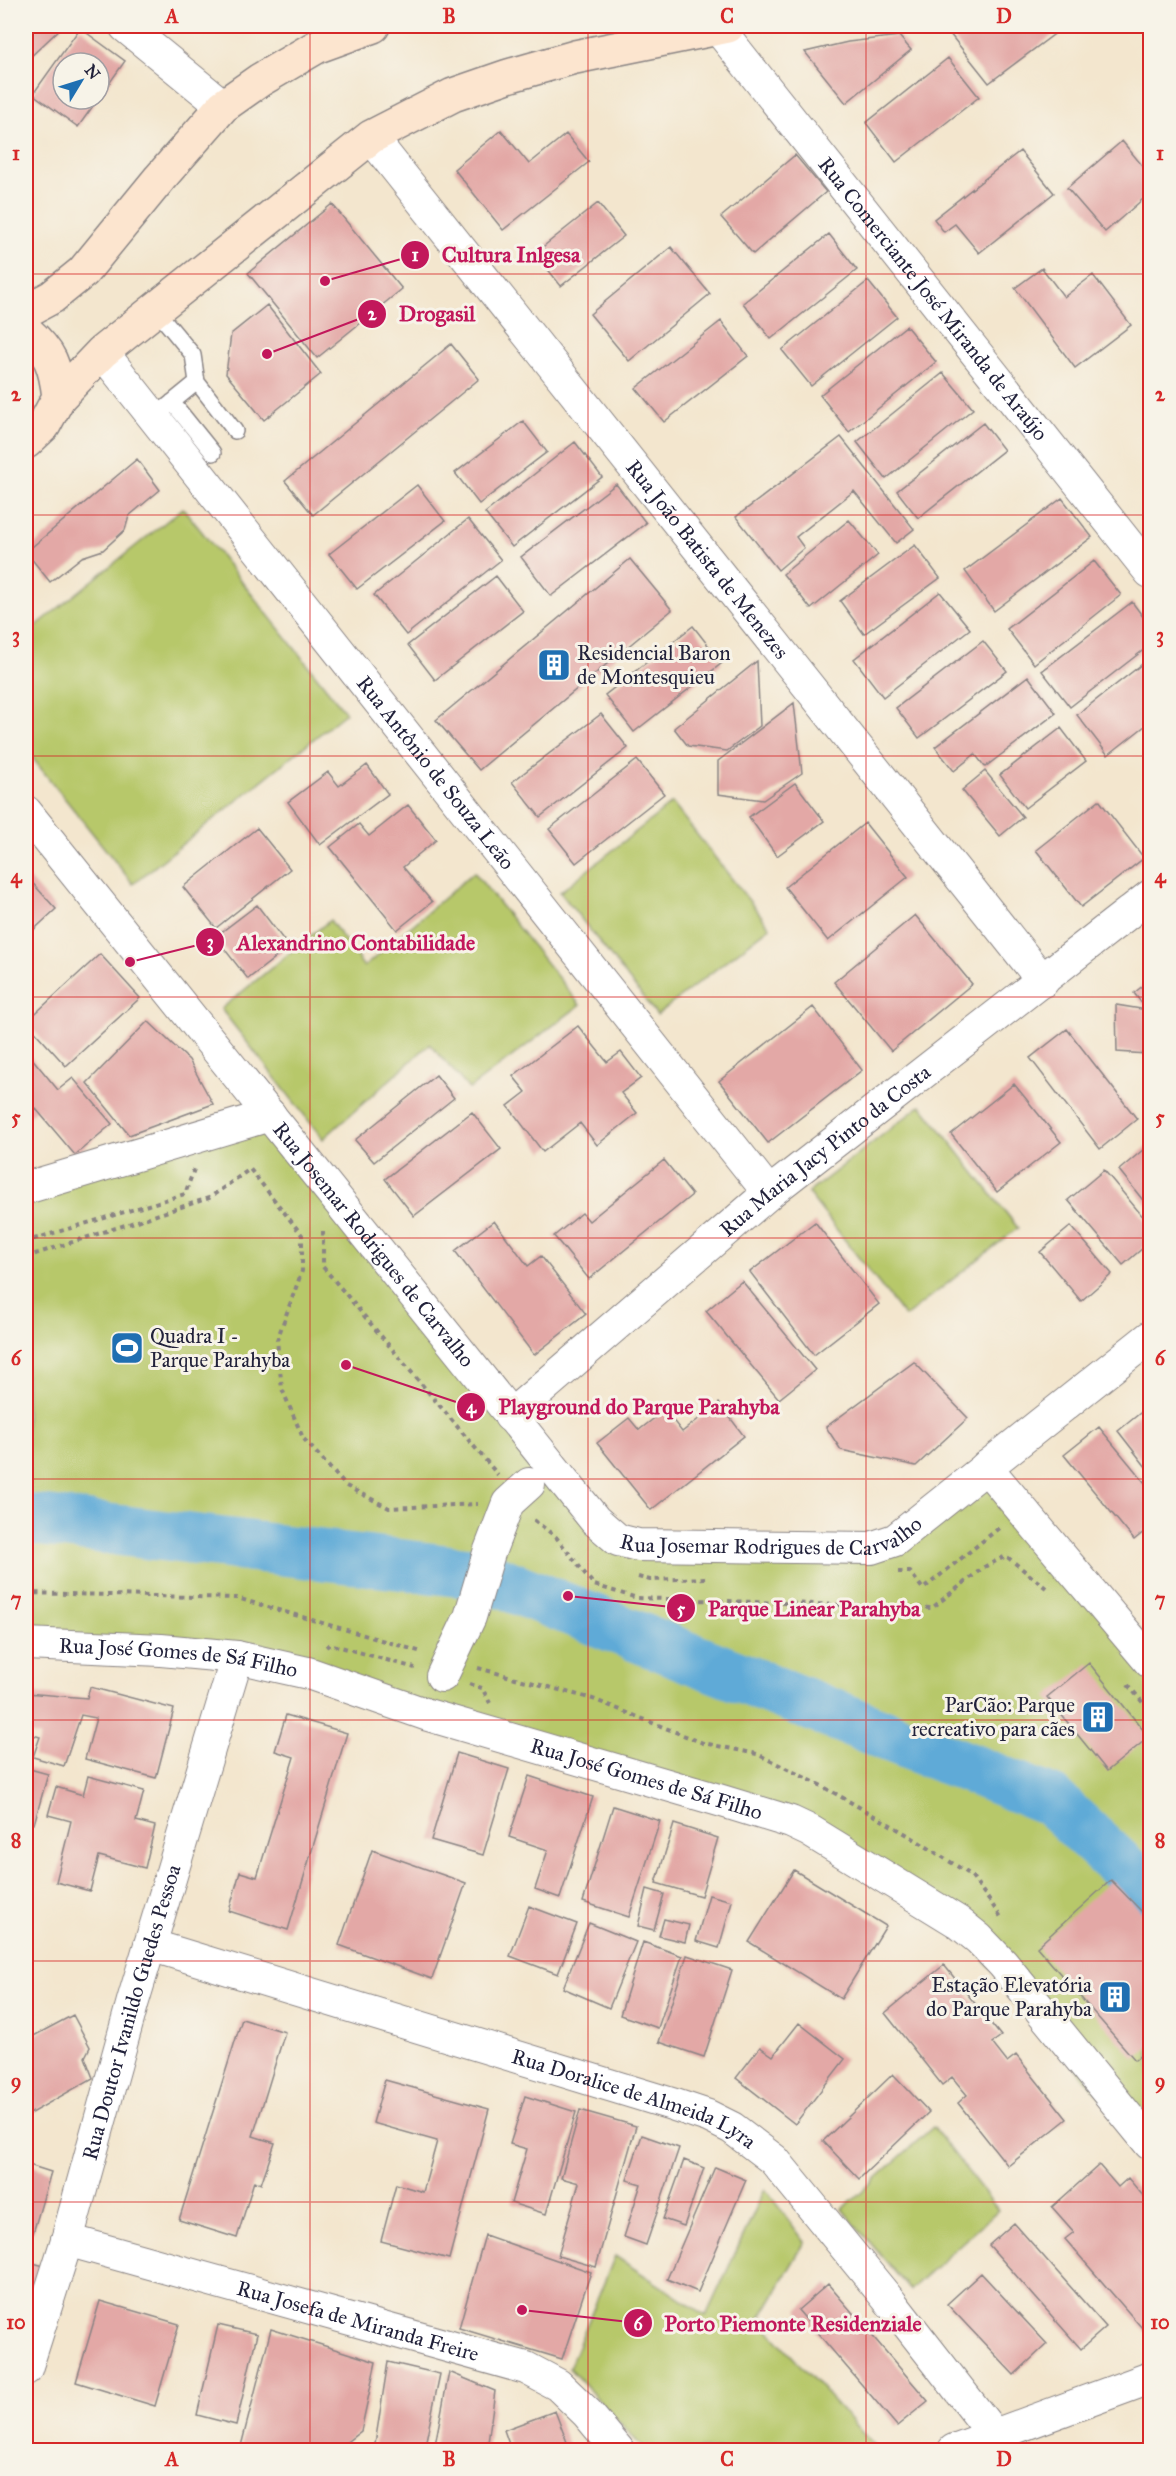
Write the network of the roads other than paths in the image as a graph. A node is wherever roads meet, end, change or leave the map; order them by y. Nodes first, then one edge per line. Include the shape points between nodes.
1 (125, 26) edge
2 (373, 26) edge
3 (723, 27) edge
4 (223, 106) junction
5 (371, 137) junction
6 (155, 309) junction
7 (26, 311) edge
8 (26, 331) edge
9 (102, 352) junction
10 (196, 382) junction
11 (59, 398) junction
12 (163, 410) junction
13 (235, 431) dead end
14 (26, 442) edge
15 (213, 453) dead end
16 (1150, 572) edge
17 (26, 812) edge
18 (1150, 896) edge
19 (1043, 981) junction
20 (270, 1115) junction
21 (26, 1188) edge
22 (770, 1193) junction
23 (1150, 1337) edge
24 (510, 1416) junction
25 (986, 1467) junction
26 (529, 1484) road end
27 (26, 1644) edge
28 (237, 1657) junction
29 (1150, 1662) edge
30 (442, 1676) dead end
31 (150, 1945) junction
32 (1150, 2144) edge
33 (67, 2240) junction
34 (26, 2369) edge
35 (1150, 2378) edge
36 (995, 2436) junction
37 (618, 2451) edge
38 (954, 2451) edge

1 - 4 street
2 - 4 main road via 318,46
3 - 5 main road via 575,57 508,76 453,94
3 - 16 street, Rua Comerciante José Miranda de Araújo
4 - 7 main road via 83,272 52,297
5 - 6 main road
5 - 19 street, Rua João Batista de Menezes
6 - 9 main road
6 - 10 lane via 193,356
8 - 11 main road via 43,346 55,367
9 - 11 main road
9 - 12 street, Rua Antônio de Souza Leão
10 - 12 lane
10 - 13 lane
11 - 14 main road via 44,425
12 - 15 lane
12 - 22 street, Rua Antônio de Souza Leão
17 - 20 street, Rua Josemar Rodrigues de Carvalho
18 - 19 street, Rua Maria Jacy Pinto da Costa
19 - 22 street, Rua Maria Jacy Pinto da Costa
20 - 21 street
20 - 24 street, Rua Josemar Rodrigues de Carvalho
22 - 24 street, Rua Maria Jacy Pinto da Costa
23 - 25 street, Rua Josemar Rodrigues de Carvalho
24 - 25 street, Rua Josemar Rodrigues de Carvalho via 595,1520 618,1540 638,1545 871,1548 895,1540
25 - 29 street
26 - 30 street via 508,1503 470,1617
27 - 28 street, Rua José Gomes de Sá Filho
28 - 31 street, Rua Doutor Ivanildo Guedes Pessoa
28 - 32 street, Rua José Gomes de Sá Filho via 308,1673 428,1715 722,1801 810,1831 958,1922 979,1939
31 - 33 street, Rua Doutor Ivanildo Guedes Pessoa
31 - 36 street, Rua Doralice de Almeida Lyra via 675,2104 732,2128 774,2160
33 - 34 street, Rua Doutor Ivanildo Guedes Pessoa
33 - 37 street, Rua Josefa de Miranda Freire via 526,2368 558,2385
35 - 36 street
36 - 38 street

